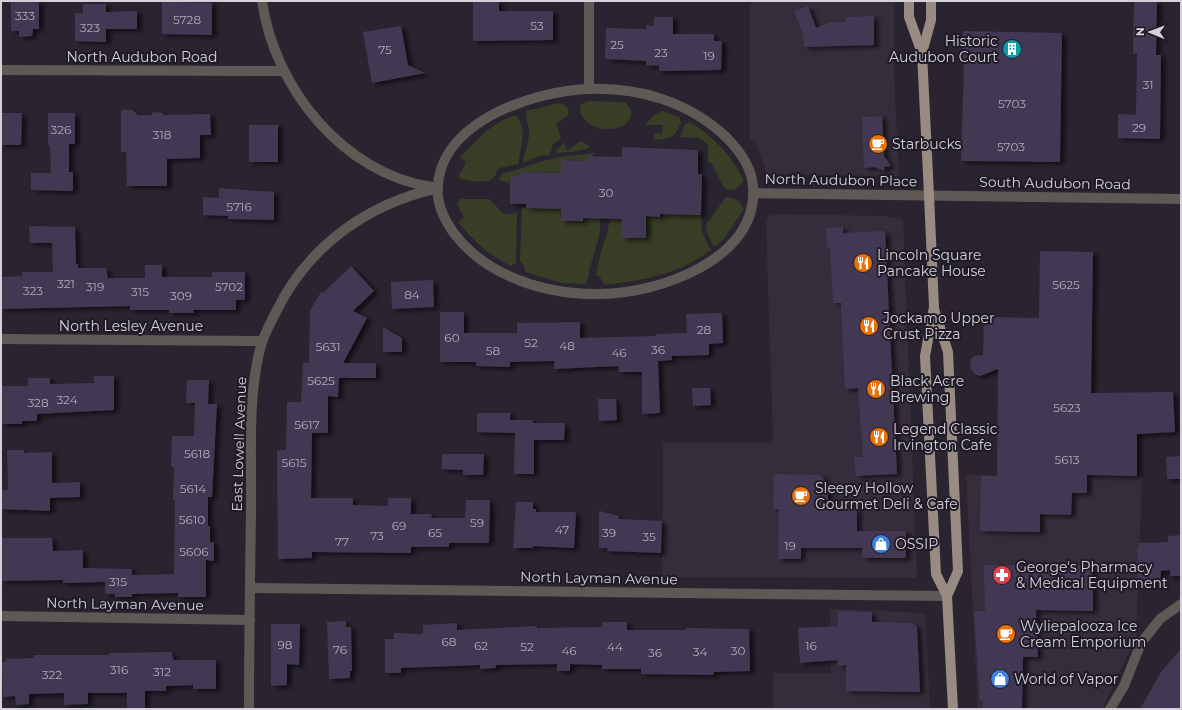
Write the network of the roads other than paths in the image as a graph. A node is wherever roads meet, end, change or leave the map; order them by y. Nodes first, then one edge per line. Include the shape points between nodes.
1 (262, 1) edge
2 (589, 1) edge
3 (908, 1) edge
4 (931, 1) edge
5 (922, 53) junction
6 (1, 70) edge
7 (283, 71) junction
8 (589, 89) junction
9 (438, 188) junction
10 (753, 193) junction
11 (929, 195) junction
12 (1181, 199) edge
13 (934, 307) junction
14 (1, 339) edge
15 (262, 341) junction
16 (250, 588) junction
17 (947, 596) junction
18 (1181, 604) edge
19 (1, 616) edge
20 (250, 620) junction
21 (249, 709) edge
22 (953, 709) edge
23 (1110, 709) edge

1 - 7 street via 271,42
2 - 8 street
3 - 5 main road via 909,17
4 - 5 main road via 932,20
5 - 11 main road
6 - 7 street, North Audubon Road
7 - 9 street via 299,97 333,137 370,164 399,178
8 - 9 street, North Audubon Place via 528,99 501,110 468,130 453,147 444,163
8 - 10 street, North Audubon Place via 639,92 673,103 702,118 732,143 744,159 752,181
9 - 10 street, North Audubon Place via 440,208 450,226 464,245 488,265 516,279 538,286 597,294 647,289 697,269 722,252 742,230 752,208
9 - 15 street, East Lowell Avenue via 407,196 380,207 336,236 298,274
10 - 11 street, North Audubon Place
11 - 12 street, South Audubon Road
11 - 13 main road
13 - 17 main road via 924,356 936,574
13 - 17 main road via 948,352 958,571
14 - 15 street, North Lesley Avenue
15 - 16 street, East Lowell Avenue via 252,397
16 - 17 street, North Layman Avenue
16 - 20 street, East Lowell Avenue
17 - 22 main road
18 - 23 street via 1160,619 1141,643 1124,686
19 - 20 street, North Layman Avenue
20 - 21 street

